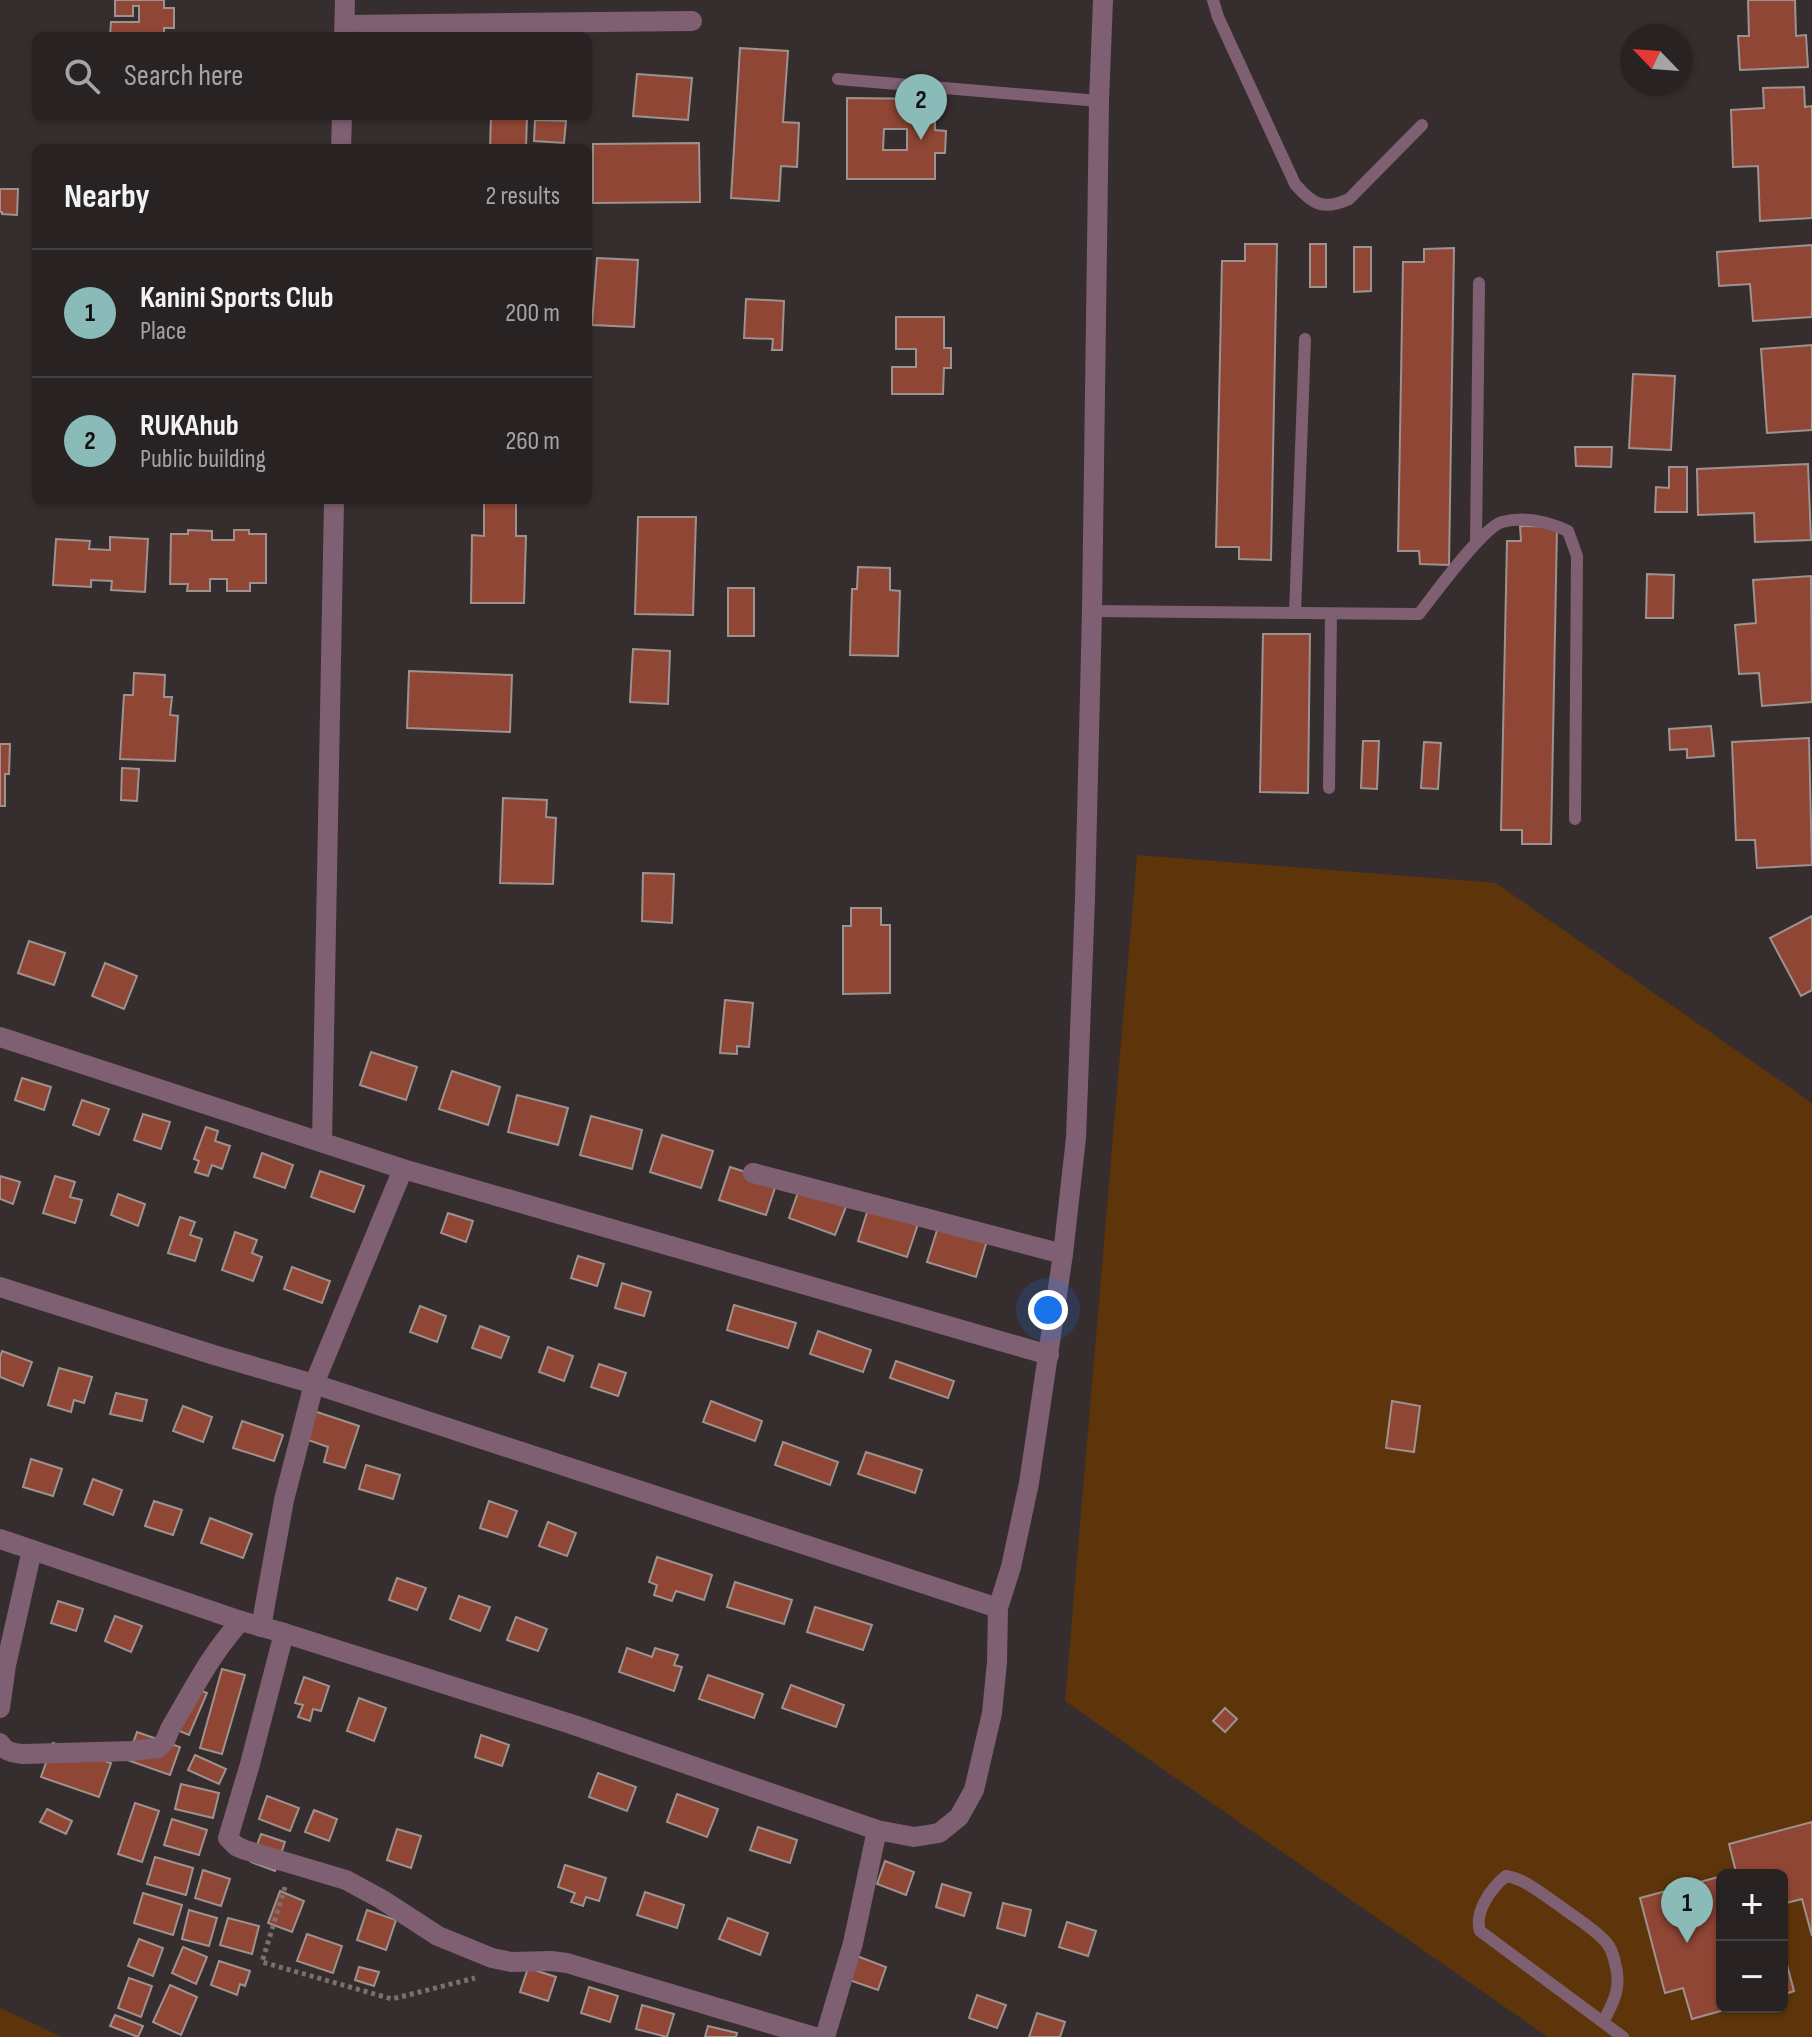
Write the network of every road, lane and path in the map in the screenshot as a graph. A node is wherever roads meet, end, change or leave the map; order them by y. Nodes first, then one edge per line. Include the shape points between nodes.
1 (345, 0) edge
2 (1103, 0) edge
3 (1213, 0) edge
4 (692, 21) dead end
5 (344, 31) edge
6 (838, 79) dead end
7 (1099, 101) junction
8 (342, 120) edge
9 (1422, 125) dead end
10 (341, 144) edge
11 (1479, 283) dead end
12 (1305, 339) dead end
13 (334, 504) edge
14 (1476, 542) junction
15 (1092, 611) junction
16 (1295, 613) junction
17 (1331, 614) junction
18 (1329, 788) dead end
19 (1575, 819) dead end
20 (0, 1037) edge
21 (322, 1142) junction
22 (403, 1169) junction
23 (753, 1173) dead end
24 (1063, 1254) junction
25 (0, 1287) edge
26 (1049, 1355) junction
27 (314, 1384) junction
28 (0, 1539) edge
29 (32, 1550) junction
30 (998, 1608) junction
31 (241, 1621) junction
32 (261, 1627) junction
33 (284, 1633) junction
34 (0, 1708) edge
35 (0, 1743) edge
36 (877, 1830) junction
37 (304, 1866) junction
38 (486, 1975) dead end
39 (1603, 2022) junction
40 (815, 2037) edge
41 (825, 2037) edge
42 (1623, 2037) edge

1 - 5 street
2 - 7 street
3 - 9 lane via 1295,184 1307,198 1323,206 1349,199
4 - 5 street
6 - 7 lane
7 - 15 street
8 - 10 street
11 - 14 lane
12 - 16 lane
13 - 21 street
14 - 17 lane via 1419,614
14 - 19 lane via 1499,522 1551,523 1568,531 1577,556
15 - 16 lane
15 - 24 street via 1076,1138
16 - 17 lane
17 - 18 lane
20 - 21 street
21 - 22 street
22 - 26 street
22 - 27 street
23 - 24 street
24 - 26 street
25 - 27 street
26 - 30 street via 1029,1483
27 - 30 street
27 - 32 street via 284,1500
28 - 29 street
29 - 31 street
29 - 34 street
30 - 36 street via 992,1713 974,1790 959,1817 939,1833 914,1837
31 - 32 street
31 - 35 street via 213,1655 158,1748 23,1754
32 - 33 street
33 - 36 street via 571,1724
33 - 37 street via 228,1838 245,1850
36 - 41 street via 853,1943
37 - 38 path via 287,1882 262,1962 392,1999
37 - 40 street via 355,1884 438,1936 492,1958 567,1963
39 - 39 lane via 1480,1931 1479,1913 1506,1876 1541,1892 1611,1949 1618,1985
39 - 42 lane

